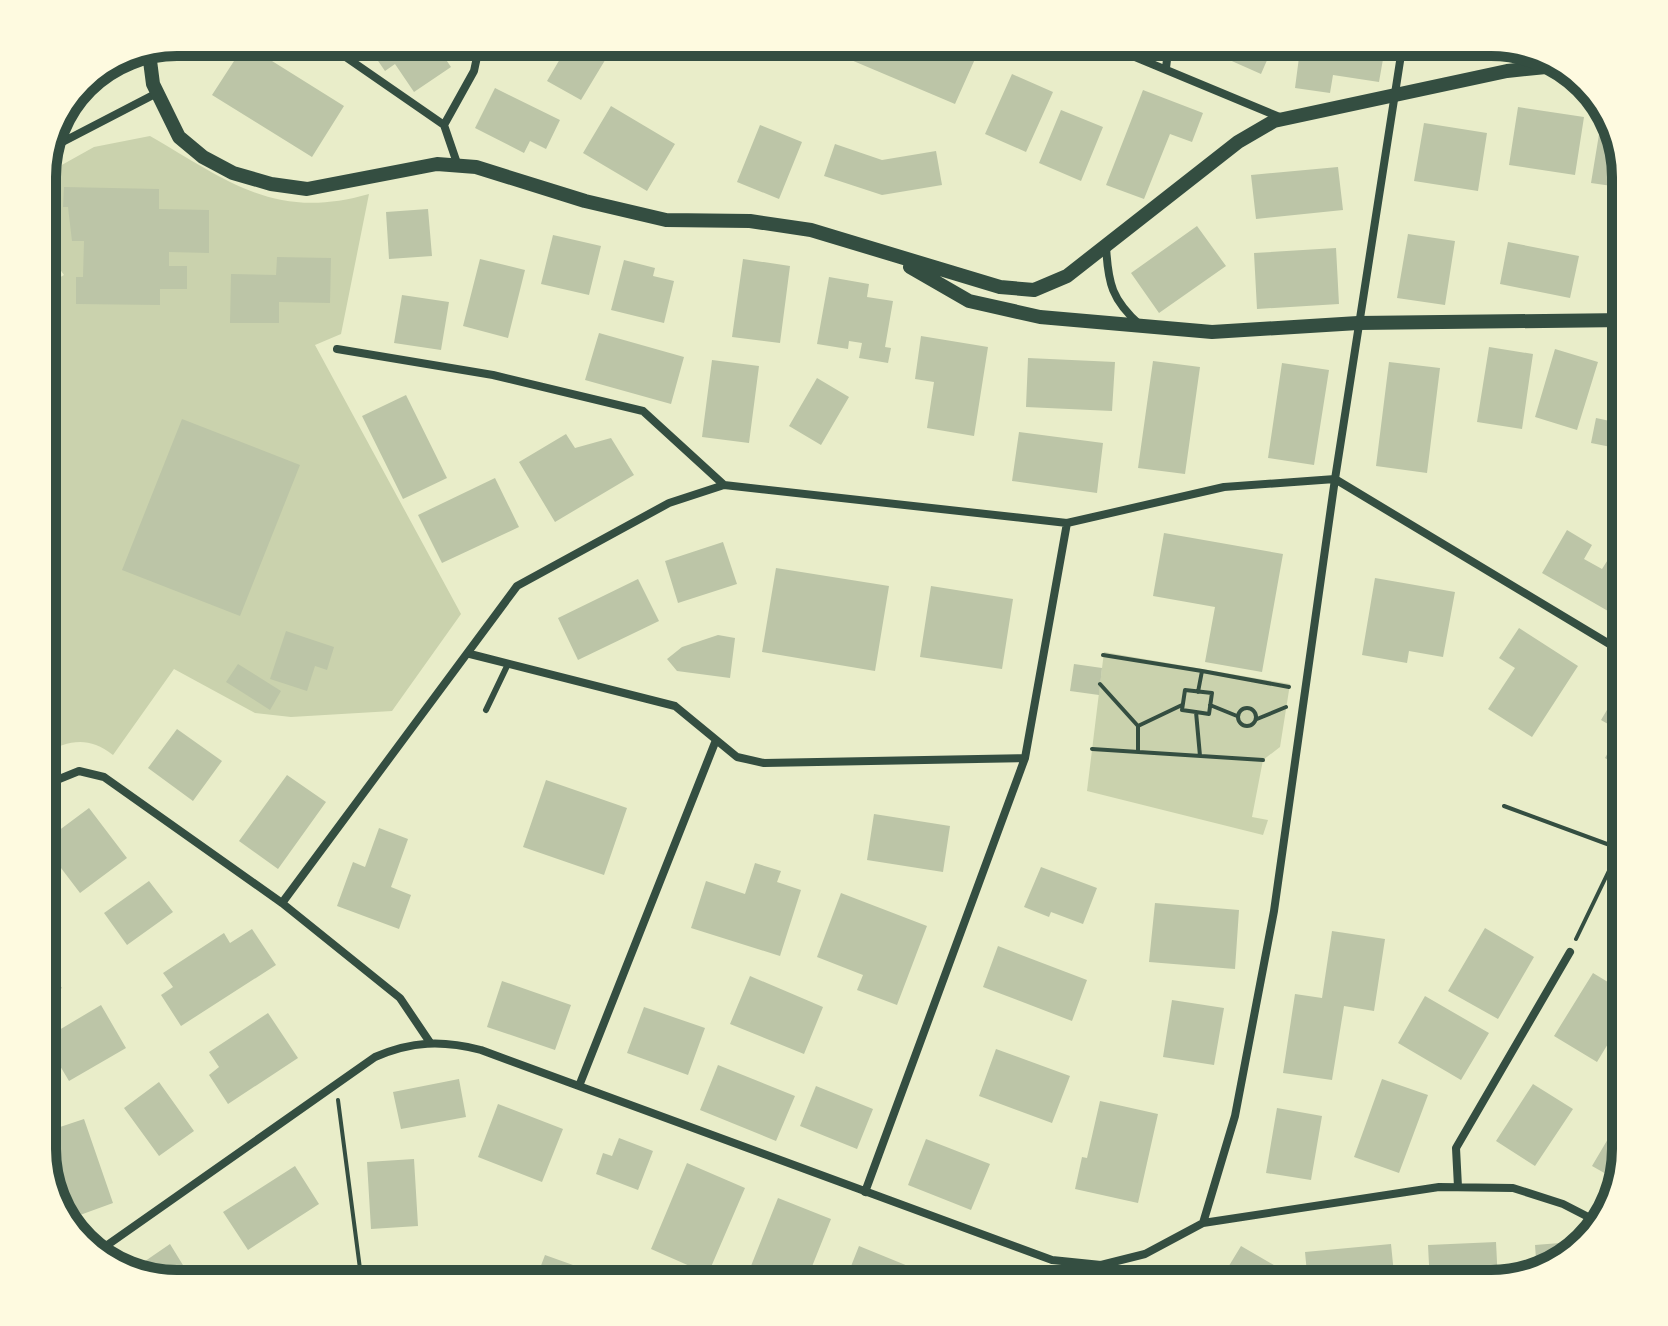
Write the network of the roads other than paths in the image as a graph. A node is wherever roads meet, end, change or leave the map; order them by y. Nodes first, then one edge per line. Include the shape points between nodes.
1 (344, 56) edge
2 (1135, 56) edge
3 (1167, 56) edge
4 (1401, 56) edge
5 (477, 57) edge
6 (150, 59) edge
7 (1542, 67) edge
8 (1166, 68) junction
9 (157, 93) junction
10 (1394, 95) junction
11 (1283, 118) junction
12 (444, 125) junction
13 (61, 143) edge
14 (458, 166) junction
15 (1106, 246) junction
16 (892, 256) junction
17 (1612, 320) edge
18 (1358, 323) junction
19 (1141, 326) junction
20 (337, 349) dead end
21 (1335, 479) junction
22 (724, 485) junction
23 (1067, 523) junction
24 (1612, 646) edge
25 (470, 654) junction
26 (508, 664) junction
27 (486, 710) dead end
28 (716, 740) junction
29 (1025, 758) junction
30 (56, 780) edge
31 (282, 903) junction
32 (1570, 952) road end
33 (429, 1041) junction
34 (579, 1086) junction
35 (1458, 1187) junction
36 (865, 1192) junction
37 (1590, 1218) edge
38 (1203, 1223) junction
39 (106, 1246) edge

1 - 12 street
2 - 8 street
3 - 8 street
4 - 10 street
5 - 12 street
6 - 9 street
7 - 10 street
8 - 11 street
9 - 13 street
9 - 14 street via 179,137 203,157 271,184 307,189 437,164
10 - 11 street
10 - 18 street
11 - 15 street via 1238,142
12 - 14 street
14 - 16 street via 666,220 750,221 811,230
15 - 16 street via 1067,276 1034,290 1000,287
15 - 19 street via 1108,279 1120,308
16 - 19 street via 969,301 1040,317
17 - 18 street
18 - 19 street via 1212,332
18 - 21 street
20 - 22 street via 493,375 643,411
21 - 23 street via 1224,487
21 - 24 street
21 - 38 street via 1274,911 1235,1116
22 - 23 street
22 - 25 street via 669,503 517,586
23 - 29 street
25 - 26 street
25 - 31 street
26 - 27 lane
26 - 28 street via 675,706
28 - 29 street via 737,757 764,763
28 - 34 street
29 - 36 street
30 - 31 street via 79,771 104,777
31 - 33 street via 400,998
32 - 35 street via 1456,1148
33 - 34 street via 481,1050
33 - 39 street via 375,1057
34 - 36 street
35 - 37 street via 1513,1188
35 - 38 street
36 - 38 street via 1052,1260 1101,1265 1145,1254

